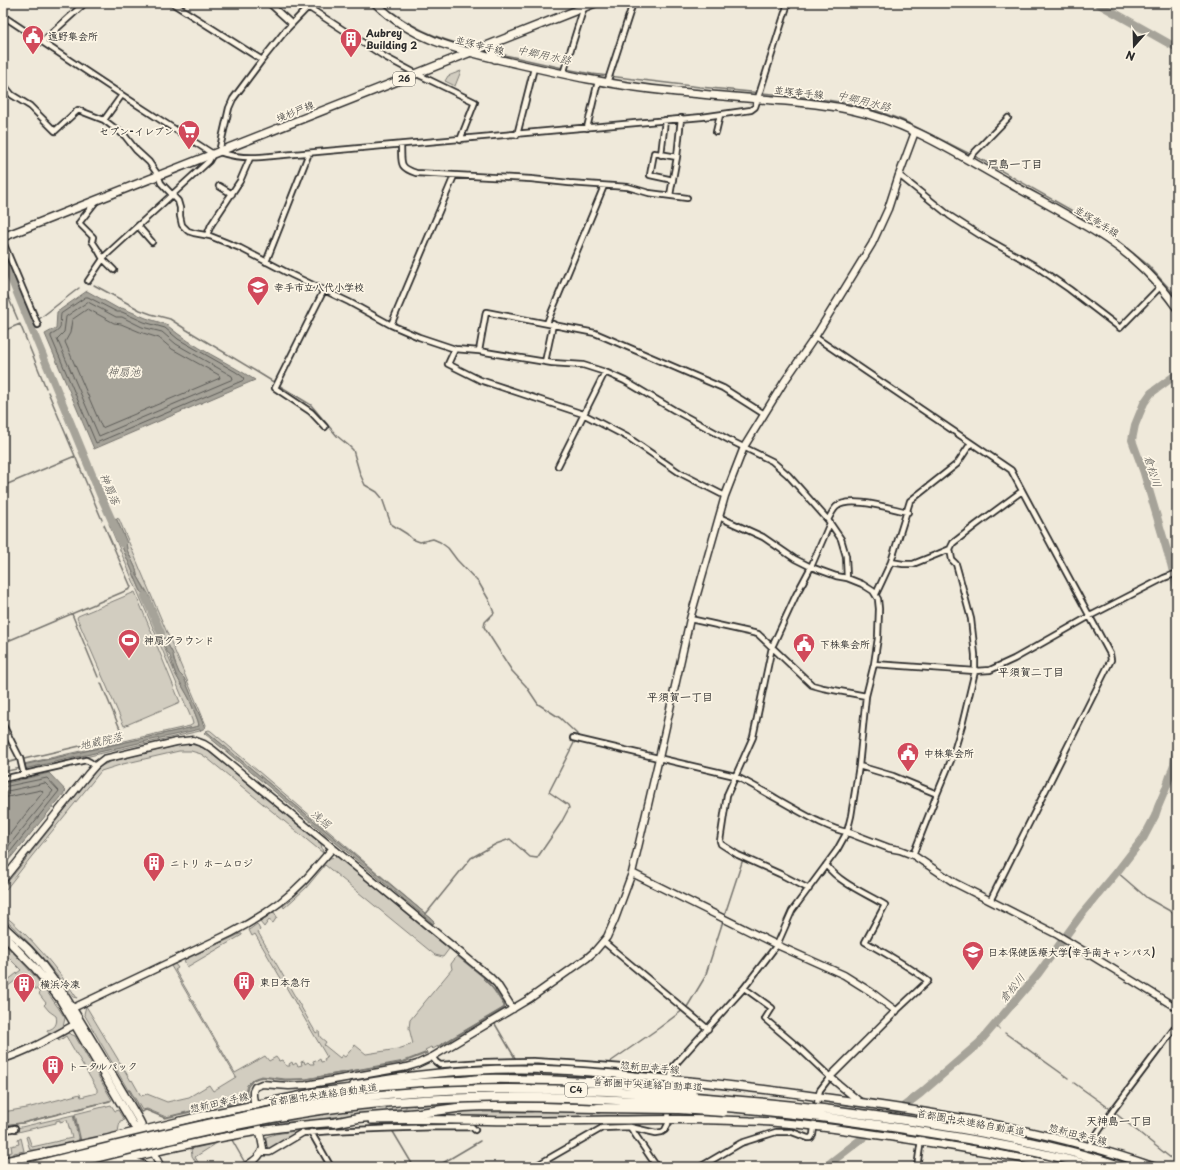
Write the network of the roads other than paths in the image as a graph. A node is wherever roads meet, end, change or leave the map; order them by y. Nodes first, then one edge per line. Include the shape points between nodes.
1 (85, 3) edge
2 (172, 3) edge
3 (269, 3) edge
4 (375, 3) edge
5 (595, 3) edge
6 (633, 3) edge
7 (788, 3) edge
8 (310, 5) edge
9 (584, 7) junction
10 (3, 16) edge
11 (292, 24) junction
12 (42, 42) junction
13 (495, 43) junction
14 (469, 53) junction
15 (495, 59) junction
16 (262, 60) junction
17 (534, 68) junction
18 (417, 74) junction
19 (563, 74) junction
20 (598, 81) junction
21 (607, 83) junction
22 (3, 84) edge
23 (122, 95) junction
24 (758, 98) junction
25 (720, 115) junction
26 (681, 118) junction
27 (1008, 118) dead end
28 (104, 120) junction
29 (664, 120) junction
30 (587, 128) junction
31 (716, 132) dead end
32 (915, 132) junction
33 (517, 135) junction
34 (460, 140) junction
35 (401, 145) junction
36 (309, 152) junction
37 (216, 153) junction
38 (661, 155) junction
39 (971, 156) junction
40 (677, 157) junction
41 (250, 158) junction
42 (158, 175) junction
43 (899, 175) junction
44 (454, 176) junction
45 (673, 180) junction
46 (219, 186) dead end
47 (604, 186) junction
48 (232, 194) junction
49 (172, 195) junction
50 (670, 195) junction
51 (687, 198) dead end
52 (98, 200) junction
53 (138, 226) junction
54 (207, 235) junction
55 (3, 238) edge
56 (3, 242) edge
57 (152, 242) dead end
58 (98, 250) junction
59 (94, 255) dead end
60 (103, 259) junction
61 (266, 262) junction
62 (114, 270) dead end
63 (88, 281) dead end
64 (1160, 287) junction
65 (324, 290) junction
66 (1177, 308) edge
67 (547, 323) junction
68 (553, 324) junction
69 (38, 325) dead end
70 (391, 325) junction
71 (815, 337) junction
72 (455, 349) junction
73 (479, 351) junction
74 (545, 362) junction
75 (605, 372) junction
76 (583, 414) junction
77 (764, 414) junction
78 (326, 427) dead end
79 (971, 443) junction
80 (744, 447) junction
81 (558, 466) dead end
82 (1022, 490) junction
83 (725, 496) junction
84 (908, 512) junction
85 (719, 517) junction
86 (829, 522) junction
87 (950, 549) junction
88 (891, 562) junction
89 (811, 567) junction
90 (1177, 574) edge
91 (847, 578) junction
92 (876, 594) junction
93 (1090, 616) junction
94 (690, 619) junction
95 (772, 647) junction
96 (874, 664) junction
97 (975, 671) junction
98 (866, 696) junction
99 (3, 725) edge
100 (573, 738) dead end
101 (659, 758) junction
102 (95, 766) junction
103 (859, 766) junction
104 (24, 774) junction
105 (736, 776) junction
106 (3, 779) edge
107 (937, 794) junction
108 (847, 832) junction
109 (333, 848) junction
110 (913, 855) junction
111 (826, 866) junction
112 (632, 874) junction
113 (3, 880) edge
114 (809, 889) junction
115 (990, 901) junction
116 (3, 926) edge
117 (3, 935) edge
118 (604, 942) junction
119 (777, 945) junction
120 (744, 988) junction
121 (73, 1008) junction
122 (1177, 1008) edge
123 (513, 1009) junction
124 (896, 1012) junction
125 (76, 1024) junction
126 (1177, 1025) edge
127 (708, 1029) junction
128 (432, 1057) junction
129 (3, 1059) edge
130 (671, 1070) junction
131 (830, 1077) junction
132 (671, 1079) junction
133 (313, 1093) junction
134 (818, 1096) junction
135 (860, 1102) junction
136 (255, 1104) junction
137 (794, 1106) junction
138 (784, 1112) junction
139 (926, 1113) junction
140 (186, 1119) junction
141 (668, 1119) junction
142 (334, 1123) junction
143 (814, 1126) junction
144 (630, 1127) junction
145 (15, 1129) dead end
146 (3, 1130) edge
147 (260, 1130) junction
148 (475, 1130) dead end
149 (141, 1131) junction
150 (311, 1132) junction
151 (302, 1133) joint
152 (209, 1139) junction
153 (922, 1140) junction
154 (1088, 1146) junction
155 (153, 1152) junction
156 (262, 1152) junction
157 (3, 1162) edge
158 (28, 1167) edge
159 (59, 1167) edge
160 (90, 1167) edge
161 (112, 1167) edge
162 (146, 1167) edge
163 (161, 1167) edge
164 (244, 1167) edge
165 (331, 1167) edge
166 (534, 1167) edge
167 (657, 1167) edge
168 (700, 1167) edge
169 (917, 1167) edge
170 (1064, 1167) edge
171 (1074, 1167) edge
172 (1096, 1167) edge
173 (1124, 1167) edge
174 (1154, 1167) edge

1 - 12 street
2 - 16 street
3 - 11 street
4 - 14 main road, 並塚幸手線 via 416,33
5 - 9 main road, 境杉戸線 / 26
6 - 21 street
7 - 24 street
8 - 11 street
8 - 18 street via 385,57
9 - 13 main road, 境杉戸線 / 26
9 - 19 street
10 - 12 street
11 - 16 street
12 - 23 street
13 - 14 main road, 境杉戸線 / 26
13 - 15 main road via 492,51
14 - 15 main road, 並塚幸手線
14 - 18 main road, 境杉戸線 / 26
15 - 17 main road, 並塚幸手線
16 - 37 street via 232,99
17 - 19 main road, 並塚幸手線
17 - 33 street
18 - 34 street via 475,102
18 - 37 main road, 境杉戸線 / 26
19 - 20 main road, 並塚幸手線
20 - 21 main road, 並塚幸手線
20 - 30 street
21 - 24 main road, 並塚幸手線 via 666,91
22 - 28 street via 12,95 30,106 55,131 78,110
23 - 28 street
23 - 37 street
24 - 25 street via 755,107 750,110
24 - 32 main road, 並塚幸手線 via 823,104 853,110 882,118
25 - 26 street
25 - 31 street
26 - 29 street
26 - 40 street
27 - 39 street
28 - 42 street via 125,136
29 - 30 street
29 - 38 street
30 - 33 street
32 - 39 main road, 並塚幸手線
32 - 43 street
33 - 34 street
34 - 35 street
35 - 36 street
35 - 44 street via 402,165 406,170
36 - 41 street
36 - 61 street
37 - 41 street
37 - 42 main road, 境杉戸線 / 26
37 - 49 street
38 - 40 street
38 - 45 street via 654,153 650,175
39 - 64 main road, 並塚幸手線 via 1119,246 1138,262
40 - 45 street
41 - 48 street
42 - 49 street via 161,183
42 - 52 main road, 境杉戸線 / 26
43 - 64 street via 950,216 1037,267 1120,328
43 - 71 street via 888,209 872,244
44 - 47 street via 531,179
44 - 70 street
45 - 50 street
46 - 48 street
47 - 50 street via 628,187
47 - 67 street
48 - 54 street
49 - 53 street
49 - 54 street via 180,204 180,216 184,227 188,231
50 - 51 street
52 - 55 main road, 境杉戸線 / 26
52 - 58 street via 79,223 93,237 92,241
53 - 57 street
53 - 60 street
54 - 61 street
56 - 69 street
58 - 59 street
58 - 60 street
60 - 62 street
60 - 63 street
61 - 65 street
64 - 66 main road, 並塚幸手線
65 - 70 street
65 - 78 street via 275,388 311,412
67 - 68 street
67 - 73 street via 486,312
68 - 74 street
68 - 77 street via 595,333 723,388
70 - 72 street
71 - 77 street
71 - 79 street
72 - 73 street
72 - 76 street via 448,364 480,380
73 - 74 street
74 - 75 street via 583,365
75 - 76 street
75 - 80 street
76 - 81 street
76 - 83 street via 629,438 680,472
77 - 80 street
79 - 82 street via 1011,470
79 - 84 street via 957,464 910,501
80 - 83 street
80 - 86 street via 772,461 788,475
82 - 87 street via 953,543
82 - 93 street
83 - 85 street
84 - 86 street via 858,502 840,504
84 - 88 street
85 - 89 street via 763,537
85 - 94 street
86 - 89 street
86 - 91 street via 840,539 846,556
87 - 88 street via 913,564
87 - 97 street via 971,619
88 - 92 street
89 - 91 street
89 - 95 street
90 - 93 street via 1164,578
91 - 92 street
92 - 96 street via 880,609
93 - 97 street via 990,670
93 - 115 street via 1111,660
94 - 95 street via 758,634
94 - 101 street
95 - 98 street via 812,684
95 - 105 street via 753,737
96 - 97 street
96 - 98 street
97 - 107 street via 952,758
98 - 103 street
99 - 104 street via 20,758
100 - 101 street
101 - 105 street
101 - 112 street
102 - 104 street via 86,760
102 - 109 street via 112,756 186,740 199,742 212,748
102 - 113 street
103 - 107 street via 894,776
103 - 108 street
104 - 106 street
105 - 108 street via 812,818
105 - 114 street via 727,796 721,844 738,855
107 - 110 street
108 - 110 street
108 - 111 street
109 - 121 street via 282,902 250,923
109 - 123 street via 489,976
110 - 115 street via 955,883
111 - 114 street
111 - 124 street via 846,883 885,905 865,942 928,981
112 - 118 street
112 - 119 street
114 - 119 street via 792,911
115 - 122 street via 1057,935
116 - 121 main road via 39,961
117 - 125 main road via 47,981
118 - 123 street via 587,958
118 - 127 street
119 - 120 street
119 - 124 street via 844,975
120 - 127 street
120 - 131 street via 772,1008 765,1019
121 - 149 main road via 141,1124
123 - 128 street
124 - 131 street
125 - 129 street via 47,1041
125 - 149 main road via 134,1126
126 - 154 street
127 - 130 street
128 - 130 street via 440,1065 533,1061
128 - 136 street via 407,1067 306,1085 262,1084 253,1091
130 - 132 street
131 - 134 street
131 - 135 street
132 - 133 main road, 惣新田幸手線 via 582,1071 502,1069 401,1077
132 - 134 main road, 惣新田幸手線
132 - 141 street
133 - 136 main road, 惣新田幸手線
133 - 137 highway, bridge via 481,1079 536,1079 626,1084 779,1100
134 - 135 main road, 惣新田幸手線
134 - 143 street
135 - 139 main road, 惣新田幸手線
136 - 140 main road, 惣新田幸手線
136 - 147 street
137 - 158 highway, 首都圏中央連絡自動車道 / C4, bridge via 689,1096 552,1089 418,1092 270,1111
137 - 173 highway, 首都圏中央連絡自動車道 / C4, bridge via 912,1121 1015,1139
138 - 142 highway, bridge via 765,1114 679,1109 491,1106 358,1118
138 - 159 highway, 首都圏中央連絡自動車道 / C4, bridge via 578,1098 514,1096 417,1100 340,1107 284,1116
138 - 172 highway, 首都圏中央連絡自動車道 / C4, bridge via 934,1133 1064,1158
139 - 153 street
139 - 154 main road, 惣新田幸手線 via 1020,1130
140 - 149 main road, 惣新田幸手線
140 - 152 main road via 179,1128 182,1139
141 - 142 main road via 375,1120
141 - 143 main road
141 - 144 street via 665,1130 660,1133
142 - 147 main road
143 - 153 main road
143 - 168 street via 811,1138 792,1132 776,1132 741,1143
144 - 166 street via 602,1128
144 - 167 street
145 - 146 street
147 - 152 main road
147 - 156 street
148 - 150 street via 472,1127
149 - 155 main road
149 - 157 highway
150 - 151 street
150 - 165 street
151 - 156 street via 270,1152
152 - 155 main road
153 - 169 street
153 - 170 main road
154 - 171 street
154 - 174 main road, 惣新田幸手線
155 - 160 highway
155 - 163 street
156 - 164 street
161 - 162 street via 135,1161

